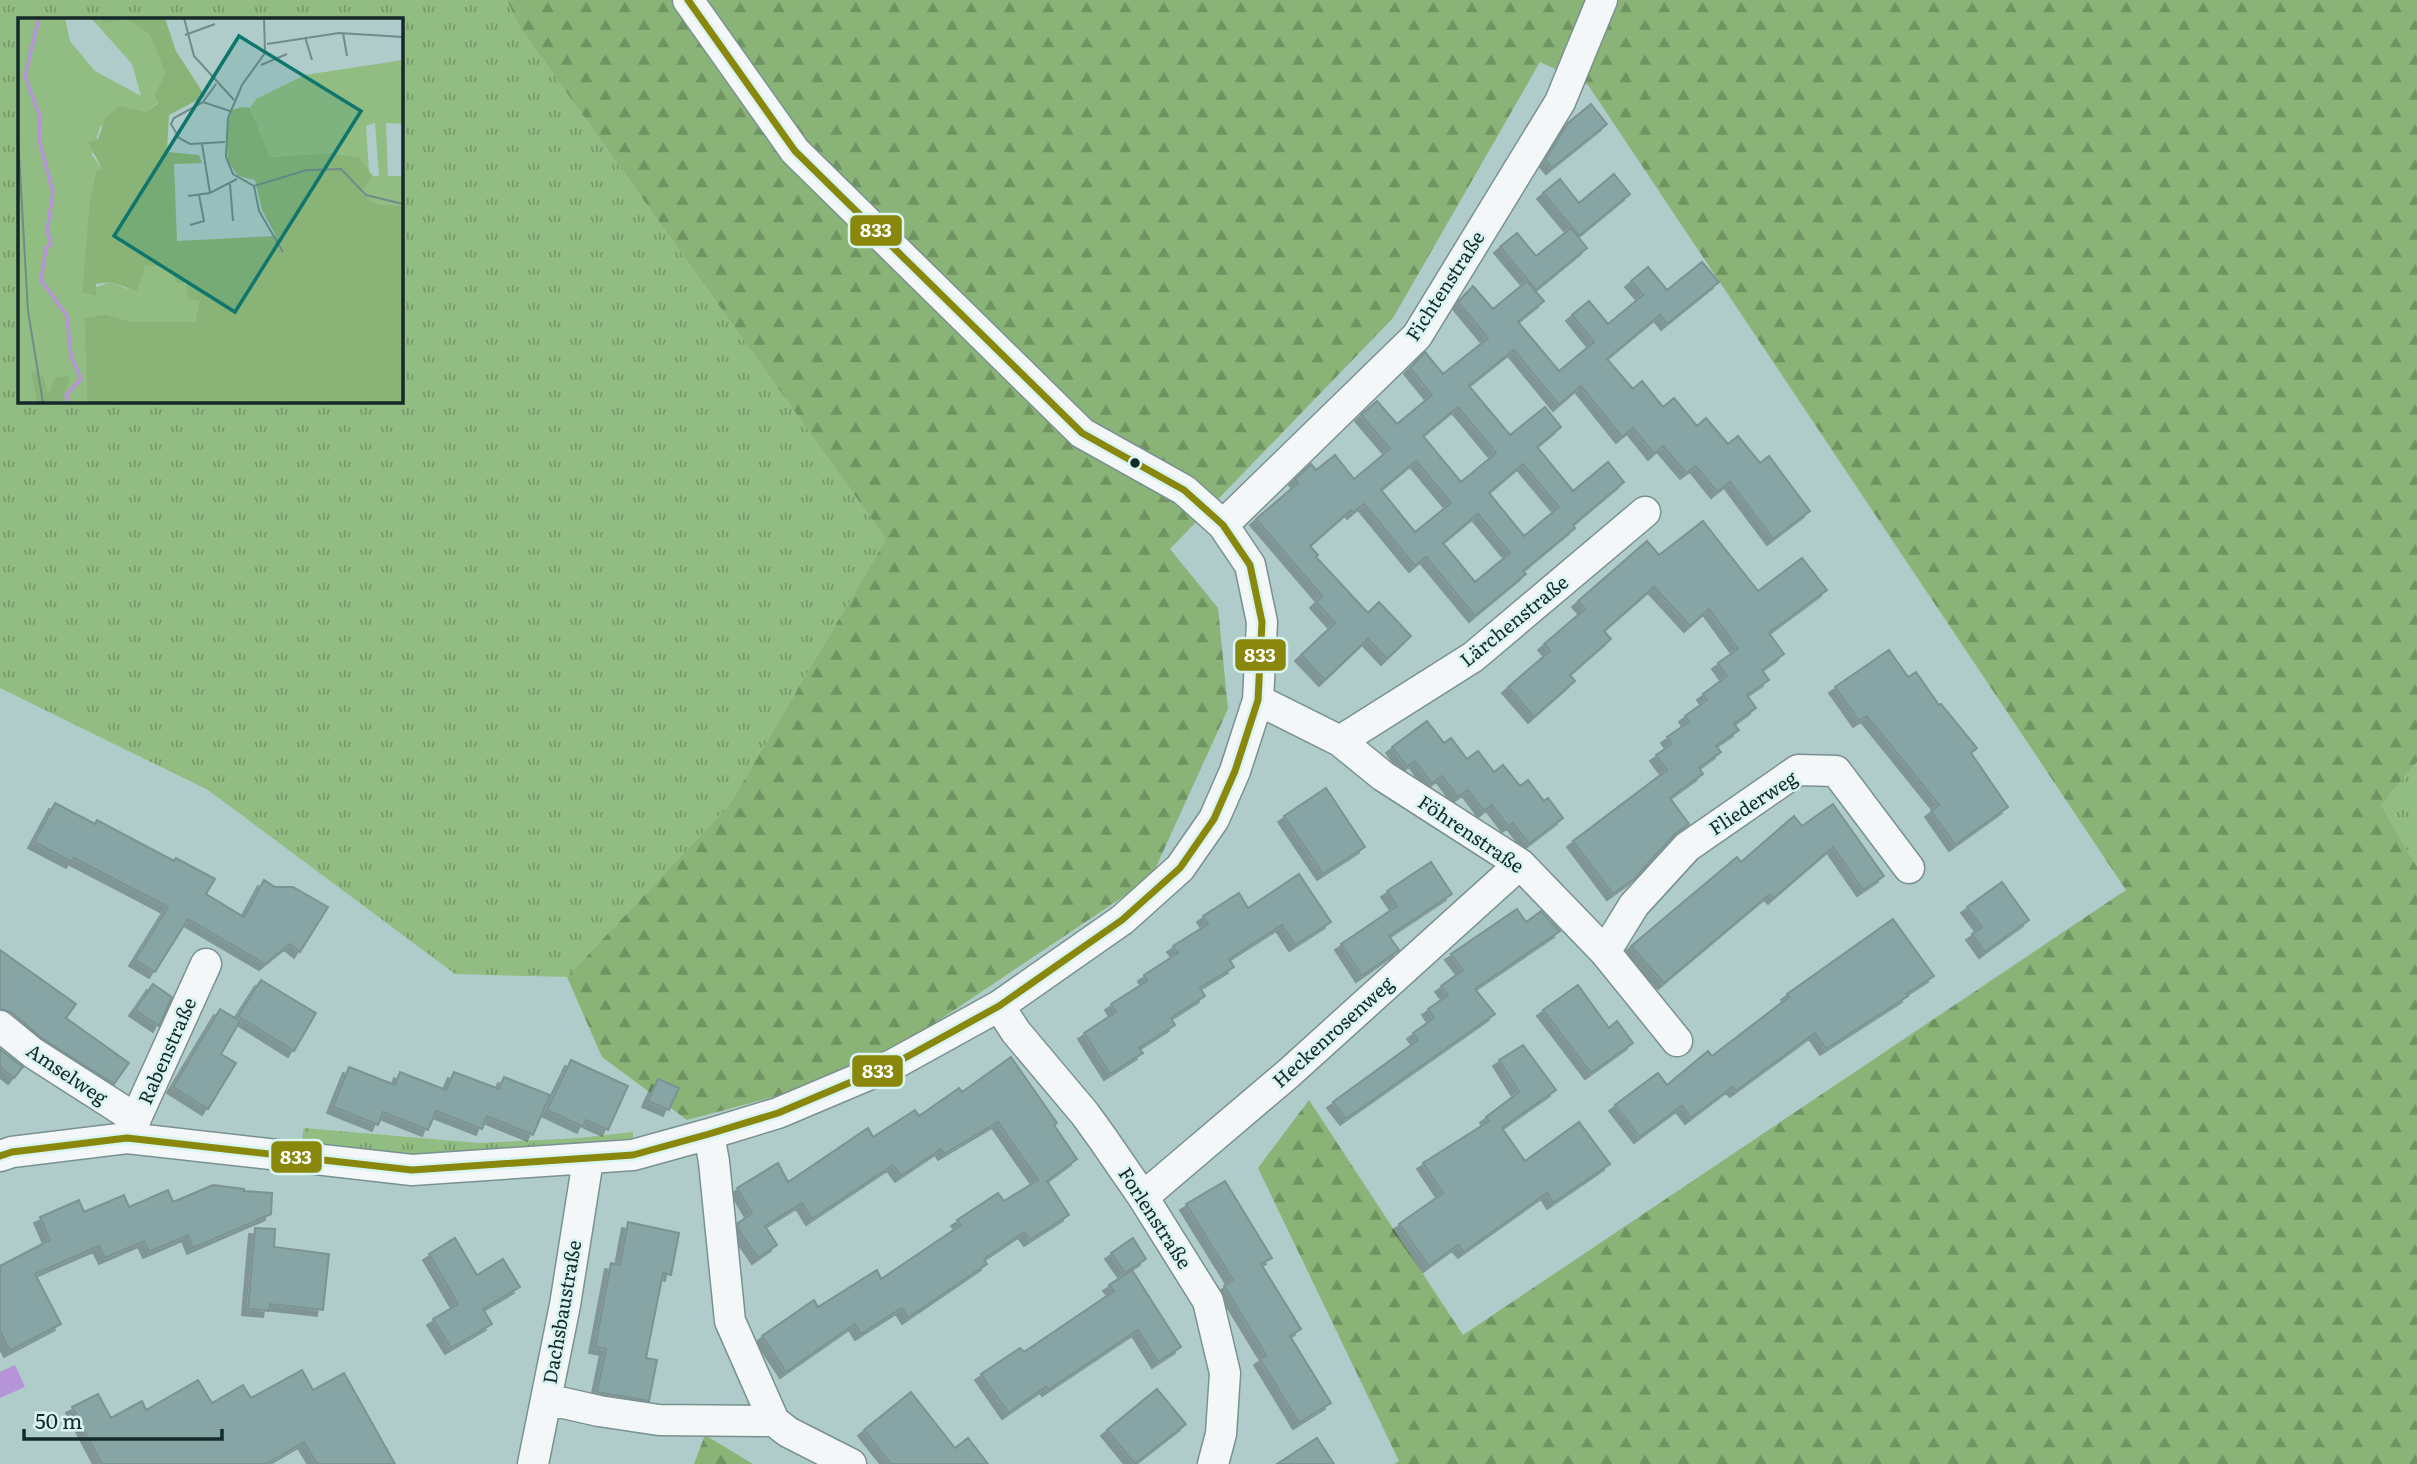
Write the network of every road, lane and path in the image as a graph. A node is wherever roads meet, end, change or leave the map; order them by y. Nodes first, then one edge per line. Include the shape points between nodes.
1 (688, 0) edge
2 (1602, 0) edge
3 (1645, 512) dead end
4 (1223, 525) junction
5 (1258, 700) junction
6 (1340, 741) junction
7 (1520, 864) junction
8 (1909, 868) dead end
9 (1605, 952) junction
10 (206, 964) dead end
11 (999, 1006) junction
12 (0, 1026) edge
13 (1677, 1041) dead end
14 (131, 1128) junction
15 (709, 1135) junction
16 (0, 1156) edge
17 (588, 1160) junction
18 (1143, 1197) junction
19 (546, 1399) junction
20 (774, 1421) junction
21 (533, 1464) edge
22 (851, 1464) edge
23 (1213, 1464) edge

1 - 4 street via 795,151 1073,424 1184,490
2 - 4 street, Fichtenstraße via 1560,102 1417,336
3 - 6 street, Lärchenstraße via 1474,657
4 - 5 street via 1250,565 1262,622
5 - 6 street, Föhrenstraße
5 - 11 street via 1214,819 1180,868 1122,920
6 - 7 street, Föhrenstraße via 1383,776
7 - 9 street, Föhrenstraße
7 - 18 street, Heckenrosenweg via 1289,1073
8 - 9 street, Fliederweg via 1836,771 1798,770 1687,847 1634,905
9 - 13 street, Föhrenstraße
10 - 14 street, Rabenstraße
11 - 15 street via 894,1064 778,1113
11 - 18 street, Forlenstraße via 1086,1114
12 - 14 street, Amselweg
14 - 16 street
14 - 17 street via 412,1170
15 - 17 street via 633,1156
15 - 20 street via 730,1321
17 - 19 street, Dachsbaustraße
18 - 23 street, Forlenstraße via 1208,1301 1225,1373 1221,1434
19 - 20 street via 659,1420
19 - 21 street, Dachsbaustraße
20 - 22 street

